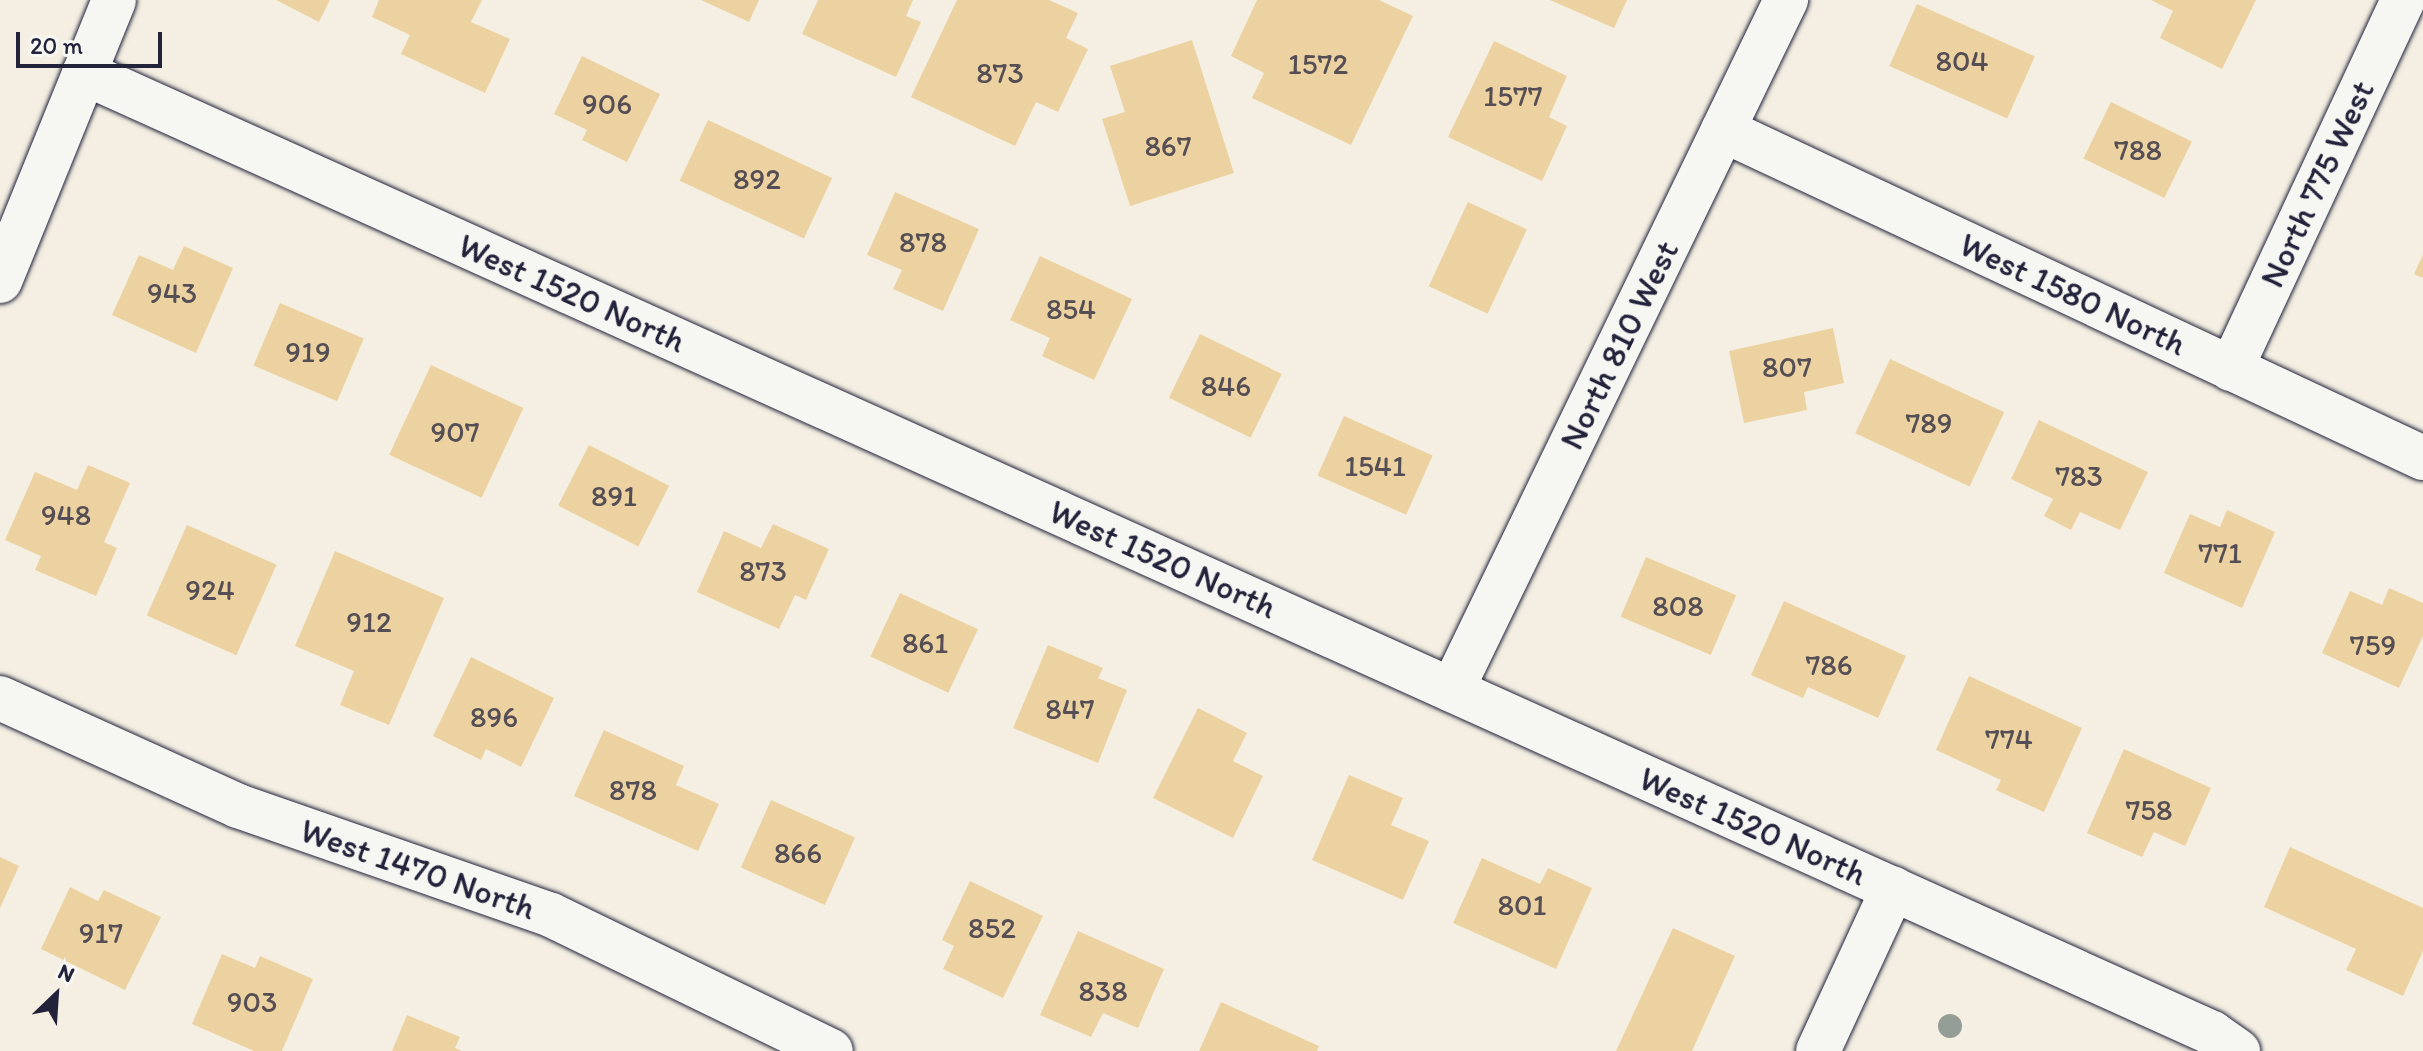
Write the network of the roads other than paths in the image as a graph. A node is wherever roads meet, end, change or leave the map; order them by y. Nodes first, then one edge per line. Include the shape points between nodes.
1 (114, 0) edge
2 (1786, 0) edge
3 (2403, 0) edge
4 (84, 73) junction
5 (1723, 130) junction
6 (0, 281) edge
7 (2231, 369) junction
8 (2423, 458) edge
9 (1452, 690) junction
10 (0, 698) edge
11 (1893, 889) junction
12 (831, 1051) edge
13 (1818, 1051) edge
14 (2238, 1051) edge

1 - 4 street
2 - 5 street, North 810 West
3 - 7 street, North 775 West
4 - 6 street
4 - 9 street, West 1520 North
5 - 7 street, West 1580 North
5 - 9 street, North 810 West
7 - 8 street, West 1580 North
9 - 11 street, West 1520 North
10 - 12 street, West 1470 North via 238,806 551,915
11 - 13 street
11 - 14 street, West 1520 North via 2212,1033

